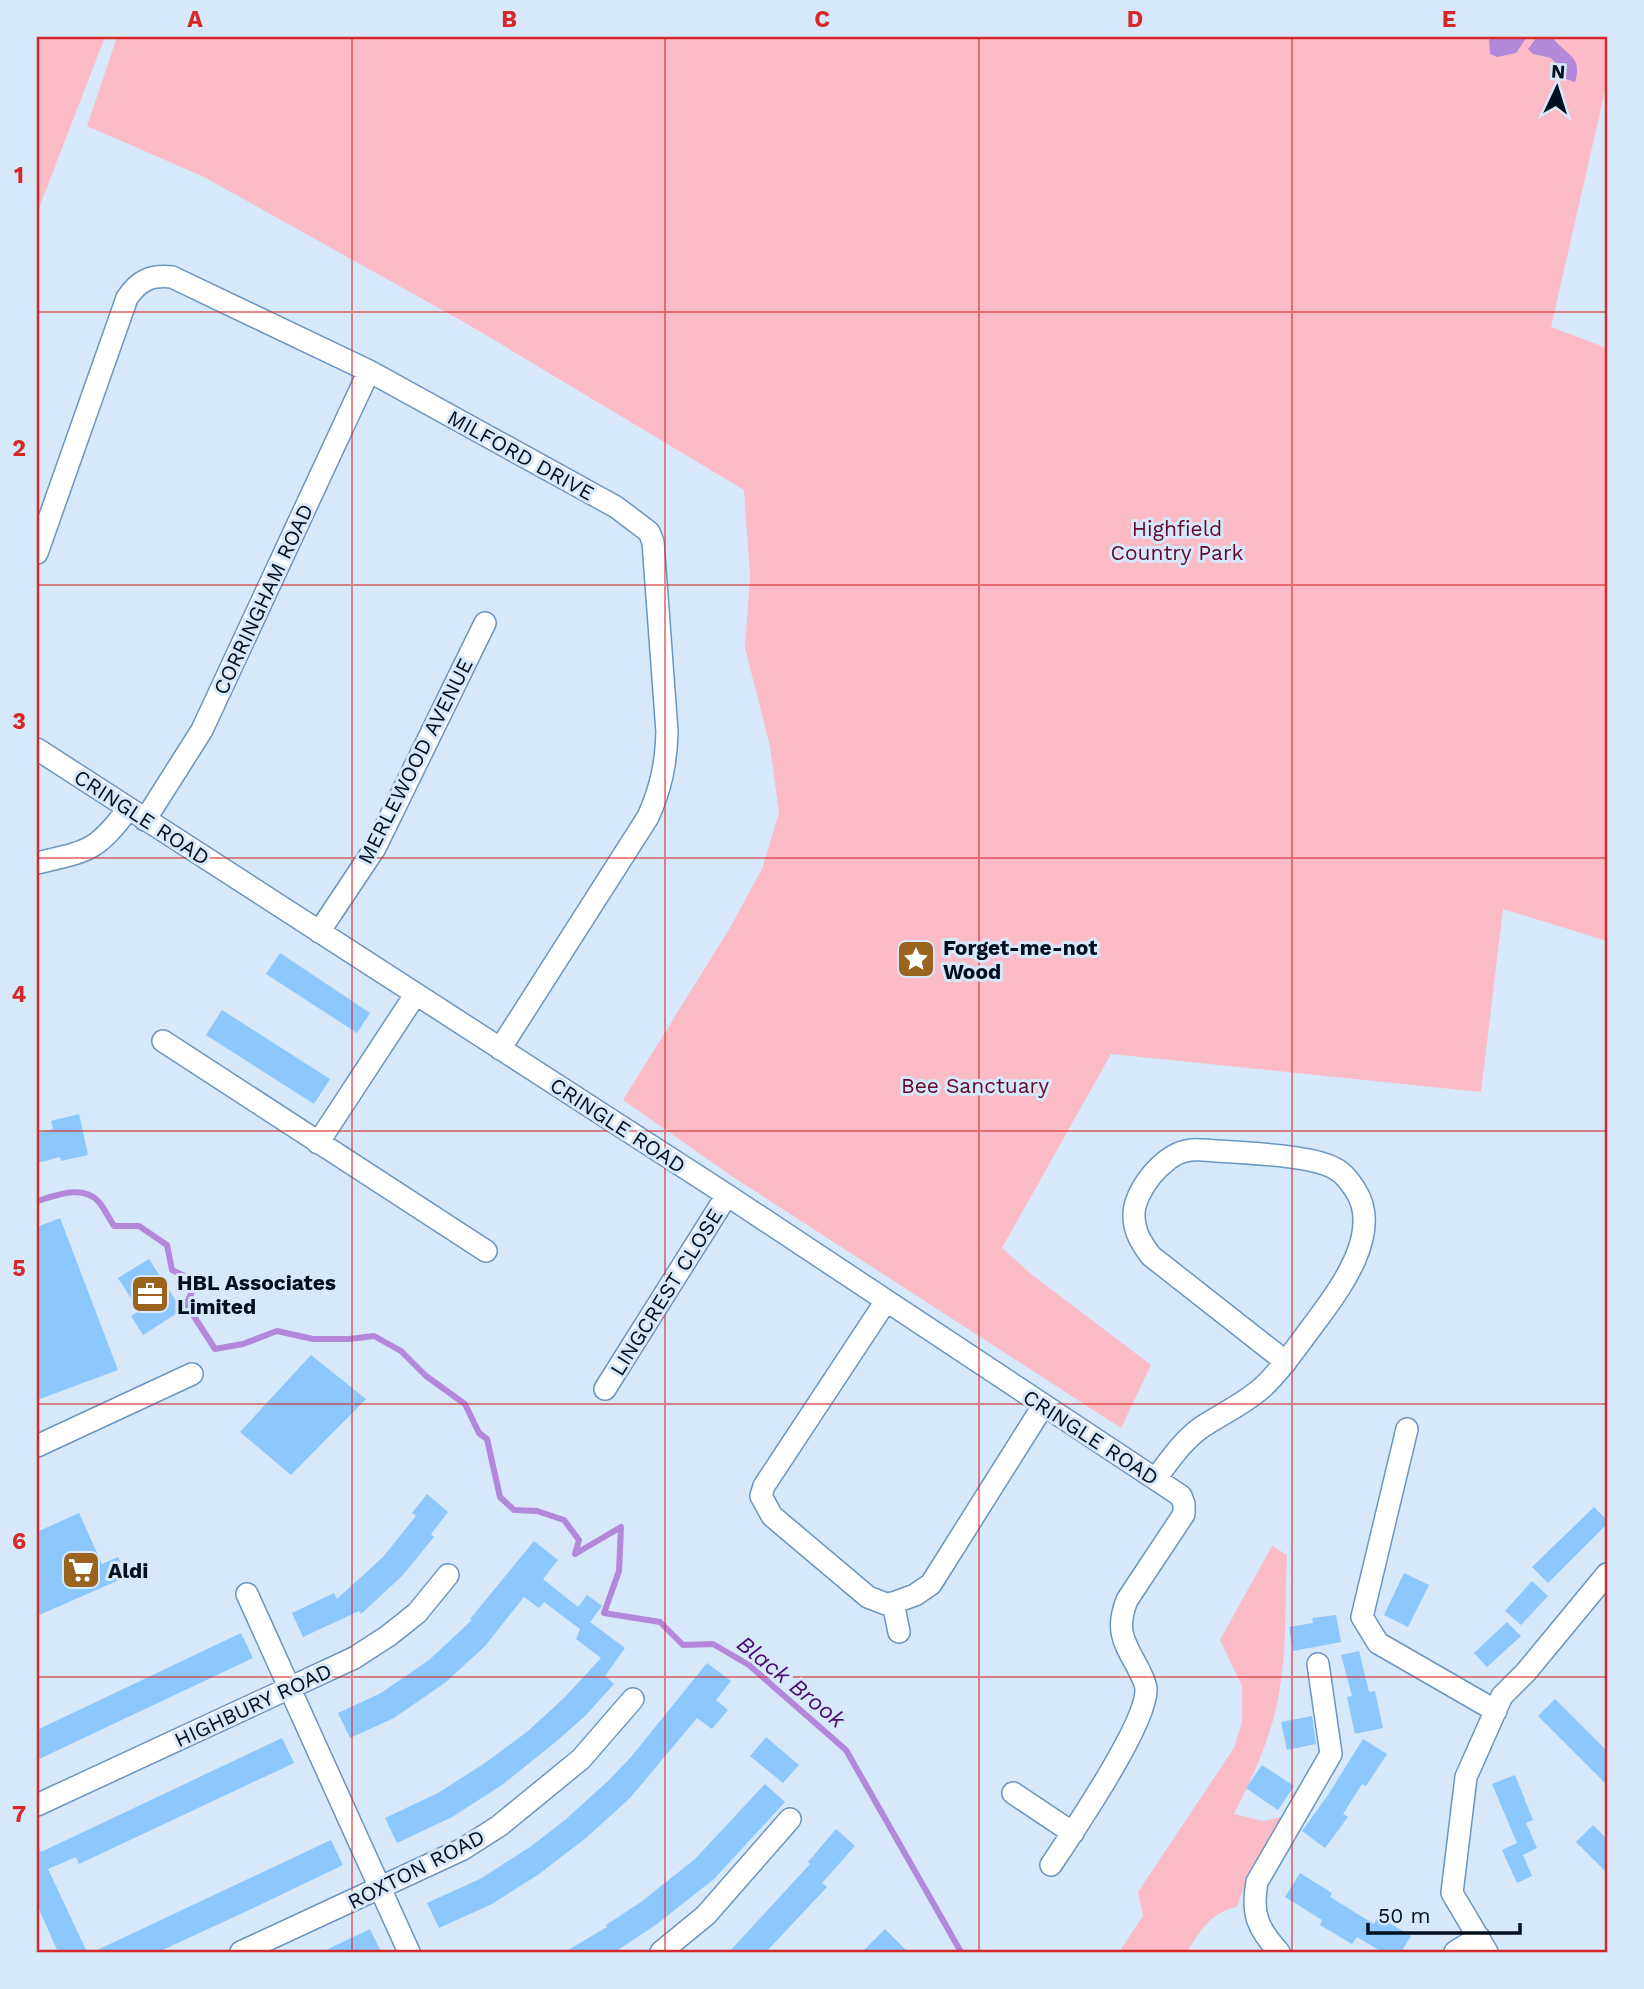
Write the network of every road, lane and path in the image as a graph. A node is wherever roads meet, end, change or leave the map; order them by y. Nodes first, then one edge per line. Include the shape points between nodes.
1 (369, 371) junction
2 (37, 553) edge
3 (485, 623) dead end
4 (37, 749) edge
5 (136, 815) junction
6 (37, 863) edge
7 (319, 932) junction
8 (415, 995) junction
9 (163, 1041) dead end
10 (500, 1049) junction
11 (318, 1143) junction
12 (727, 1195) junction
13 (486, 1251) dead end
14 (886, 1301) junction
15 (1286, 1362) junction
16 (192, 1374) dead end
17 (605, 1389) dead end
18 (1042, 1406) junction
19 (1407, 1429) dead end
20 (37, 1446) edge
21 (1156, 1478) junction
22 (448, 1575) dead end
23 (1607, 1576) edge
24 (247, 1594) dead end
25 (893, 1603) junction
26 (899, 1632) dead end
27 (1318, 1664) dead end
28 (290, 1688) junction
29 (633, 1699) dead end
30 (1496, 1711) junction
31 (1013, 1793) dead end
32 (37, 1805) edge
33 (790, 1819) dead end
34 (1073, 1833) junction
35 (1051, 1864) dead end
36 (380, 1889) junction
37 (1483, 1945) edge
38 (241, 1952) edge
39 (409, 1952) edge
40 (661, 1952) edge
41 (1279, 1952) edge
42 (1455, 1952) edge

1 - 2 street, MILFORD DRIVE via 172,277 145,279 127,298
1 - 5 street, CORRINGHAM ROAD via 201,730
1 - 10 street, MILFORD DRIVE via 616,507 649,532 653,542 667,732 660,790 648,817
3 - 7 street, MERLEWOOD AVENUE via 374,848
4 - 5 street, CRINGLE ROAD
5 - 6 street, CORRINGHAM ROAD via 99,844
5 - 7 street, CRINGLE ROAD
7 - 8 street, CRINGLE ROAD
8 - 10 street, CRINGLE ROAD
8 - 11 street
9 - 11 street
10 - 12 street, CRINGLE ROAD
11 - 13 street
12 - 14 street, CRINGLE ROAD
12 - 17 street, LINGCREST CLOSE
14 - 18 street, CRINGLE ROAD
14 - 25 street via 761,1496 772,1516 868,1597
15 - 15 street via 1343,1285 1361,1243 1363,1202 1348,1178 1315,1161 1203,1150 1167,1159 1136,1201 1140,1241 1151,1255
15 - 21 street via 1247,1400 1188,1439
16 - 20 street
18 - 21 street, CRINGLE ROAD
18 - 25 street via 931,1584
19 - 30 street via 1363,1618 1378,1643
21 - 34 street, CRINGLE ROAD via 1181,1496 1184,1514 1123,1612 1120,1628 1146,1692 1135,1728
22 - 28 street, HIGHBURY ROAD via 417,1613 388,1636
23 - 30 street via 1502,1696
24 - 28 street
25 - 26 street
27 - 41 street via 1331,1754 1257,1882 1253,1904 1262,1933
28 - 32 street, HIGHBURY ROAD
28 - 36 street
29 - 36 street, ROXTON ROAD via 581,1759 499,1826
30 - 37 street via 1466,1777 1452,1893
31 - 34 street
33 - 40 street via 706,1915
34 - 35 street
36 - 38 street, ROXTON ROAD
36 - 39 street
37 - 42 street

